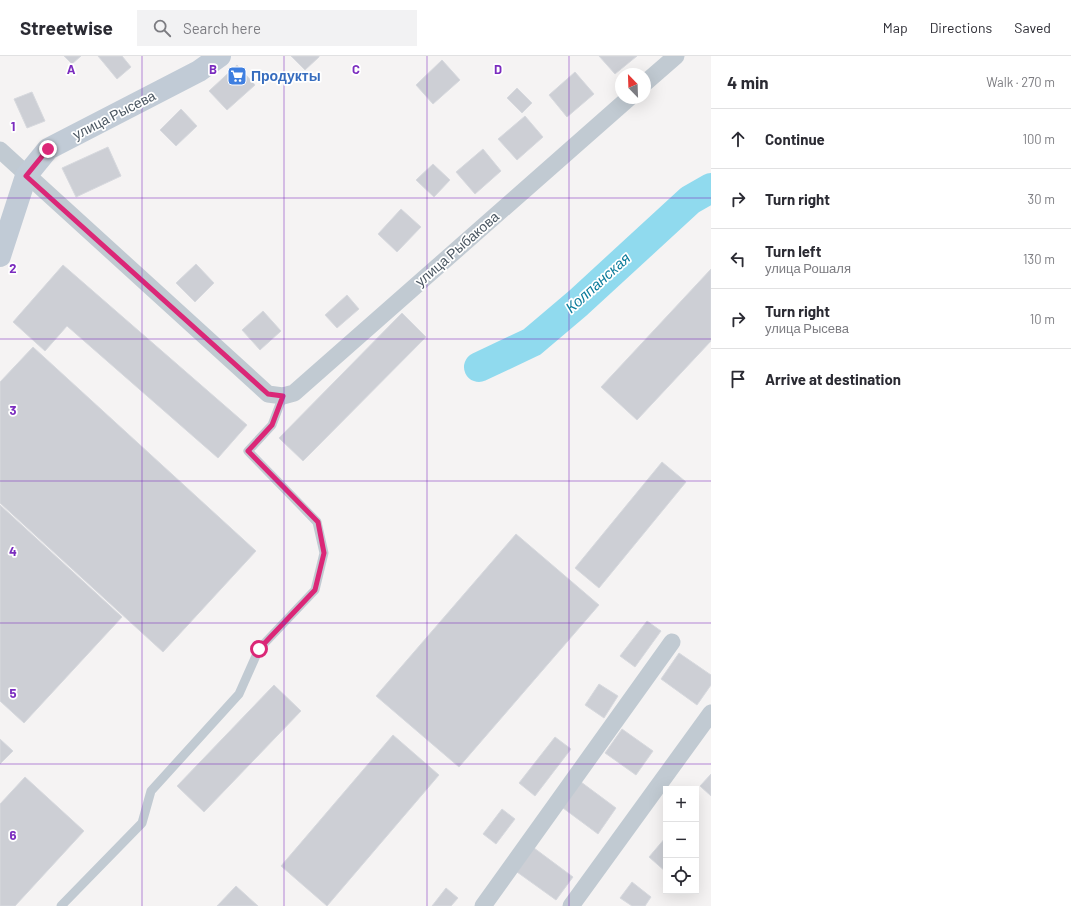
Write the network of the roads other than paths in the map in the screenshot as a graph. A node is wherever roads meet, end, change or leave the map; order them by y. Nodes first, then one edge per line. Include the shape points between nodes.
1 (220, 56) edge
2 (676, 56) edge
3 (651, 79) edge
4 (621, 104) edge
5 (0, 150) edge
6 (26, 176) junction
7 (0, 256) edge
8 (283, 396) junction
9 (672, 642) dead end
10 (711, 712) edge
11 (61, 906) edge
12 (483, 906) edge
13 (571, 906) edge

1 - 6 main road, улица Рысева via 199,71 48,149
2 - 3 street
4 - 8 street, улица Рыбакова via 294,393
5 - 6 street
6 - 7 main road, улица Рысева
6 - 8 street via 268,394
8 - 11 lane via 272,425 248,451 318,522 324,553 315,590 259,649 239,694 151,791 142,823
9 - 12 street
10 - 13 street

